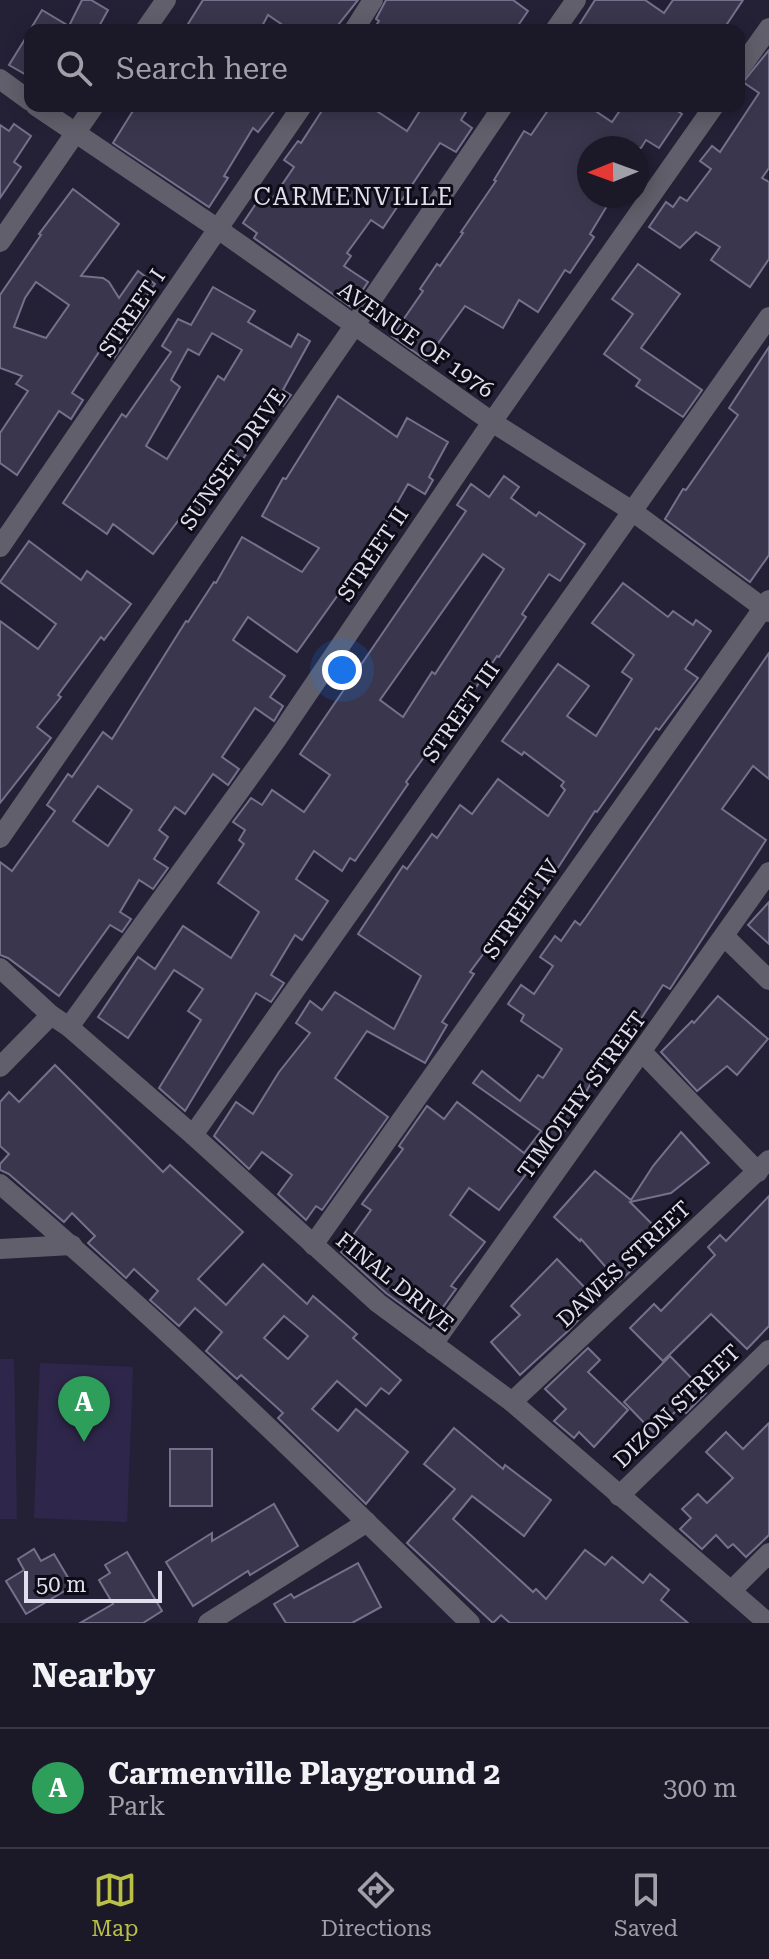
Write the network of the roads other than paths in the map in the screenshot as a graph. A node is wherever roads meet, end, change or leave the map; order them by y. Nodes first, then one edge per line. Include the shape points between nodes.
1 (166, 0) edge
2 (373, 0) edge
3 (576, 0) edge
4 (149, 24) edge
5 (358, 24) edge
6 (559, 24) edge
7 (769, 28) edge
8 (745, 62) edge
9 (0, 79) edge
10 (24, 97) edge
11 (44, 112) edge
12 (90, 112) edge
13 (298, 112) edge
14 (499, 112) edge
15 (710, 112) edge
16 (75, 134) junction
17 (218, 229) junction
18 (0, 242) edge
19 (769, 317) edge
20 (354, 326) junction
21 (492, 422) junction
22 (632, 511) junction
23 (0, 547) edge
24 (767, 607) edge
25 (0, 838) edge
26 (769, 872) edge
27 (725, 937) junction
28 (0, 968) edge
29 (769, 980) edge
30 (51, 1015) junction
31 (69, 1027) junction
32 (642, 1052) junction
33 (0, 1067) edge
34 (193, 1135) junction
35 (763, 1166) edge
36 (0, 1184) edge
37 (72, 1245) junction
38 (313, 1245) junction
39 (0, 1249) edge
40 (433, 1344) junction
41 (769, 1350) edge
42 (512, 1402) junction
43 (619, 1496) junction
44 (367, 1522) junction
45 (769, 1553) edge
46 (732, 1590) junction
47 (208, 1623) edge
48 (470, 1623) edge
49 (768, 1623) edge

1 - 4 street
2 - 5 street
3 - 6 street
7 - 8 street
9 - 10 street
11 - 16 street, AVENUE OF 1976
12 - 16 street
13 - 17 street, STREET I
14 - 20 street, SUNSET DRIVE
15 - 21 street, STREET II
16 - 17 street, AVENUE OF 1976
16 - 18 street
17 - 20 street, AVENUE OF 1976
17 - 23 street, STREET I
19 - 22 street, STREET III
20 - 21 street, AVENUE OF 1976
20 - 25 street, SUNSET DRIVE
21 - 22 street, AVENUE OF 1976
21 - 31 street, STREET II via 277,739
22 - 24 street, AVENUE OF 1976
22 - 34 street, STREET III
24 - 38 street, STREET IV
26 - 27 street, TIMOTHY STREET
27 - 29 street
27 - 32 street, TIMOTHY STREET
28 - 30 street, FINAL DRIVE
30 - 31 street, FINAL DRIVE
30 - 33 street
31 - 34 street, FINAL DRIVE
32 - 35 street
32 - 40 street, TIMOTHY STREET
34 - 38 street, FINAL DRIVE
35 - 42 street, DAWES STREET
36 - 37 street
37 - 39 street
37 - 44 street
38 - 40 street, FINAL DRIVE
40 - 42 street, FINAL DRIVE
41 - 43 street, DIZON STREET
42 - 43 street, FINAL DRIVE
43 - 46 street, FINAL DRIVE
44 - 47 street
44 - 48 street
45 - 46 street
46 - 49 street, FINAL DRIVE

